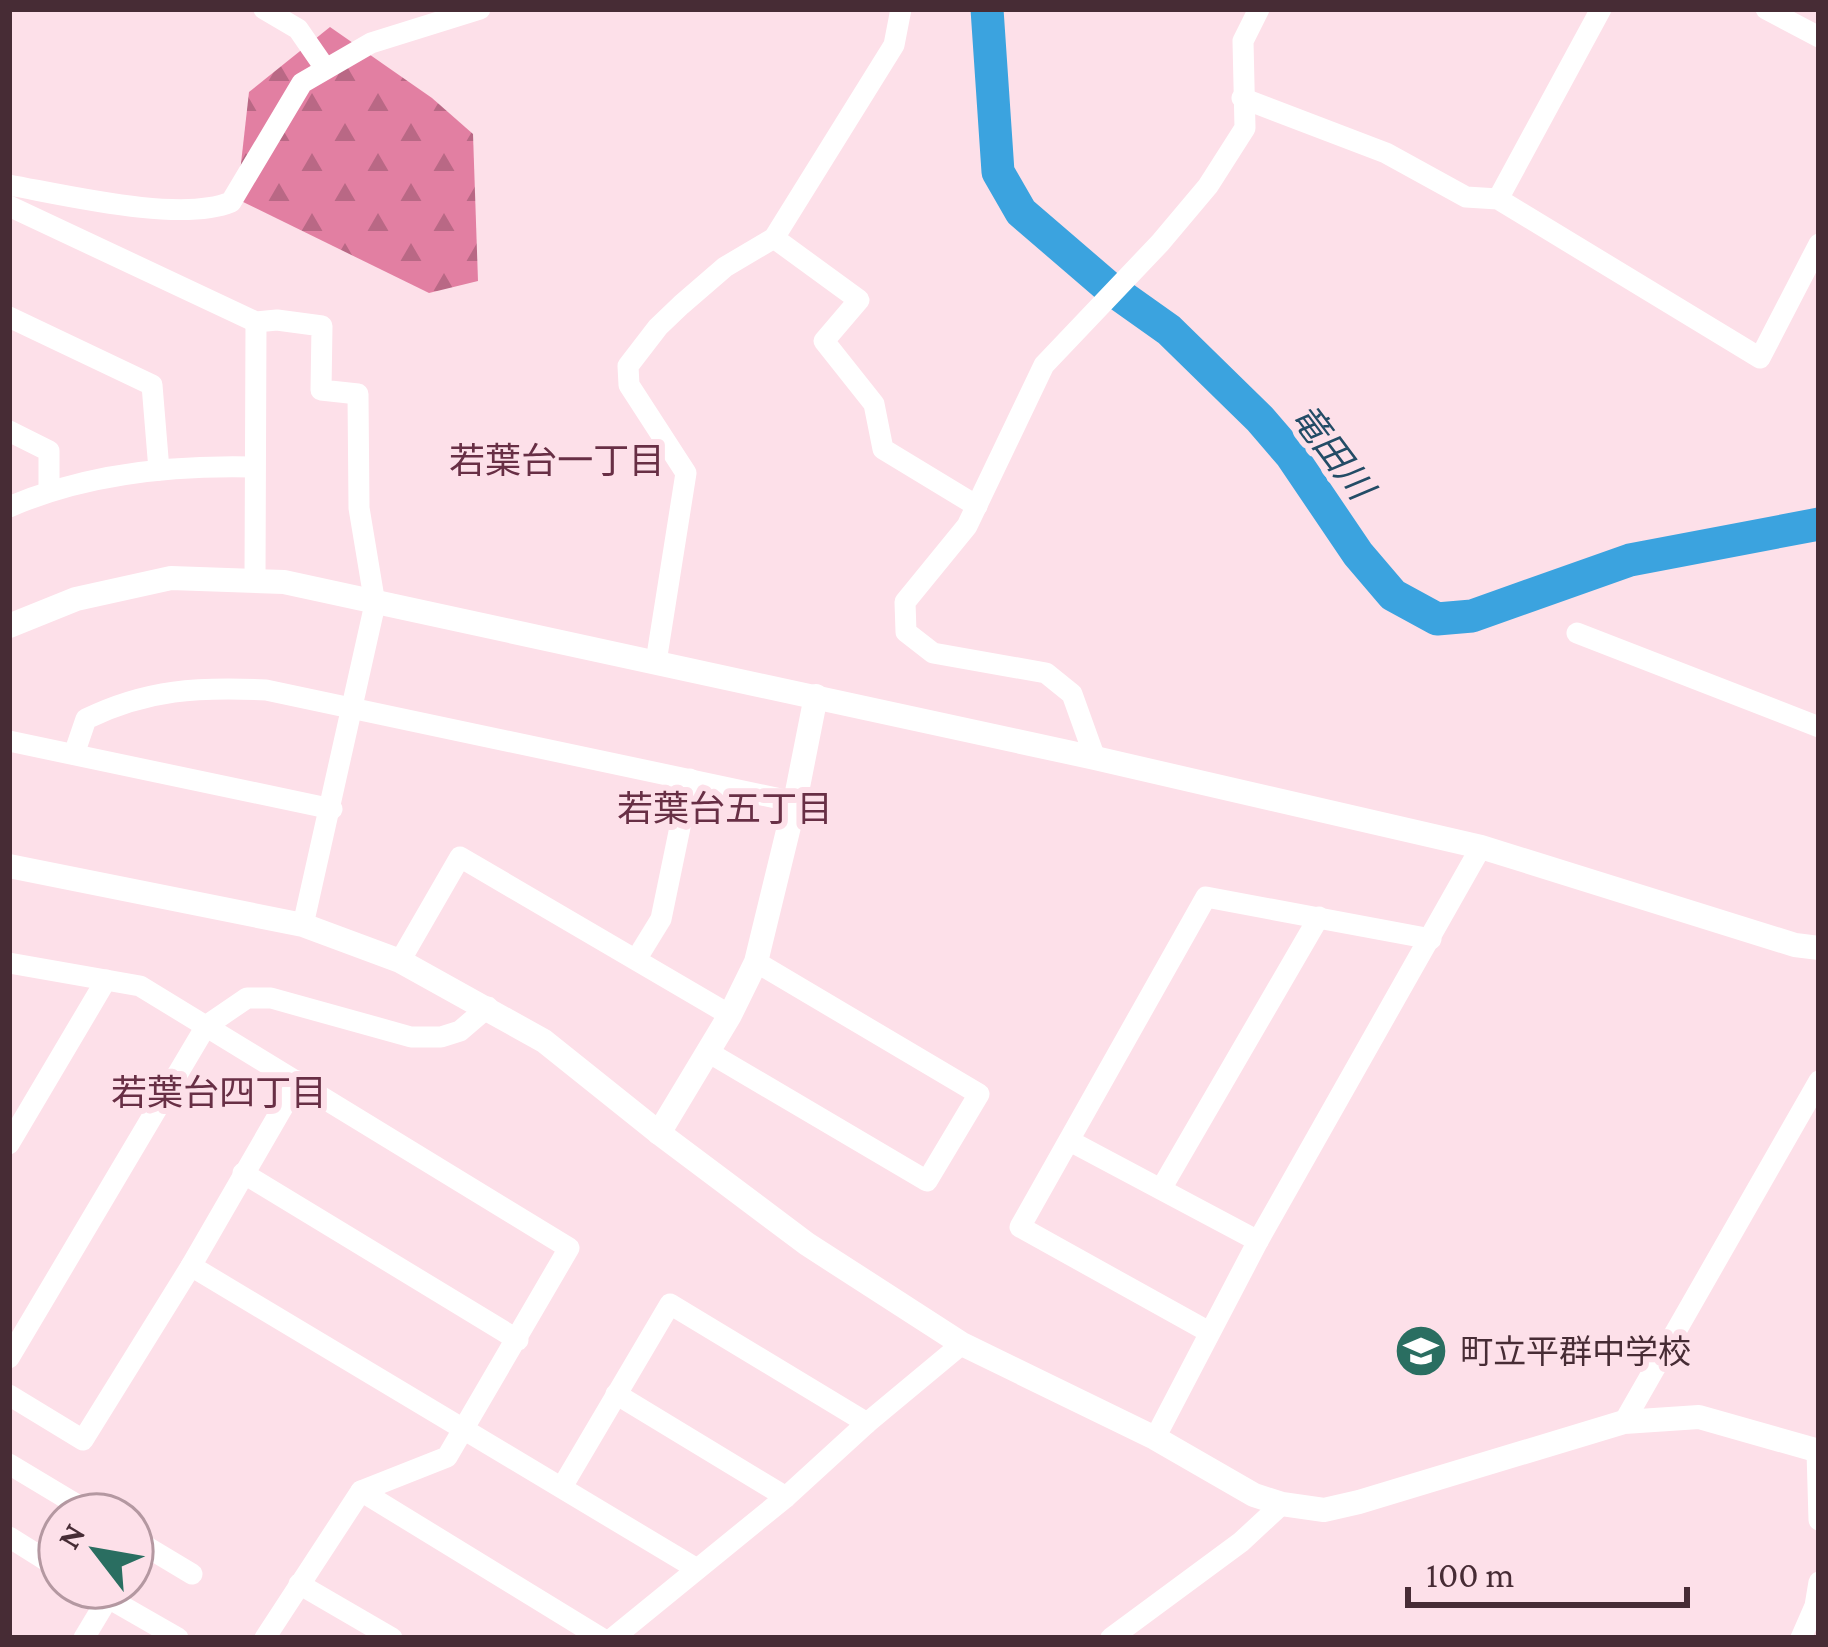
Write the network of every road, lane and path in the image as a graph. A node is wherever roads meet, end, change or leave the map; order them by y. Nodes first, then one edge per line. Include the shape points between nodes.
1 (264, 9) edge
2 (480, 9) edge
3 (901, 9) edge
4 (1259, 9) edge
5 (1601, 9) edge
6 (1766, 9) edge
7 (1819, 37) edge
8 (326, 68) junction
9 (1242, 98) junction
10 (9, 185) edge
11 (1498, 199) junction
12 (9, 206) edge
13 (774, 238) junction
14 (1819, 244) edge
15 (9, 317) edge
16 (256, 322) junction
17 (9, 431) edge
18 (254, 467) junction
19 (159, 470) junction
20 (49, 490) junction
21 (977, 506) junction
22 (9, 507) edge
23 (255, 579) junction
24 (375, 604) junction
25 (9, 626) edge
26 (1577, 633) dead end
27 (656, 662) junction
28 (816, 696) junction
29 (352, 706) junction
30 (1819, 727) edge
31 (9, 741) edge
32 (74, 754) junction
33 (1095, 758) junction
34 (690, 779) junction
35 (795, 802) junction
36 (332, 809) junction
37 (1481, 847) junction
38 (9, 866) edge
39 (1318, 917) junction
40 (303, 925) junction
41 (1431, 939) junction
42 (1819, 948) edge
43 (637, 958) junction
44 (400, 961) junction
45 (756, 962) junction
46 (9, 964) edge
47 (106, 980) junction
48 (488, 1006) junction
49 (730, 1015) junction
50 (206, 1027) junction
51 (708, 1052) junction
52 (298, 1081) junction
53 (1819, 1081) edge
54 (658, 1133) junction
55 (1070, 1141) junction
56 (9, 1144) edge
57 (243, 1173) junction
58 (1161, 1189) junction
59 (1258, 1241) junction
60 (191, 1266) junction
61 (1209, 1332) junction
62 (518, 1340) junction
63 (962, 1344) junction
64 (9, 1358) edge
65 (616, 1394) junction
66 (9, 1395) edge
67 (1624, 1422) junction
68 (867, 1423) junction
69 (464, 1432) junction
70 (1155, 1438) junction
71 (1818, 1451) edge
72 (9, 1464) edge
73 (562, 1487) junction
74 (54, 1491) edge
75 (361, 1491) junction
76 (786, 1497) junction
77 (1282, 1504) junction
78 (1819, 1520) edge
79 (9, 1538) edge
80 (156, 1552) edge
81 (36, 1554) edge
82 (697, 1569) junction
83 (192, 1574) dead end
84 (1819, 1582) edge
85 (299, 1584) junction
86 (131, 1611) edge
87 (178, 1638) edge
88 (265, 1638) edge
89 (392, 1638) edge
90 (601, 1638) edge
91 (613, 1638) edge
92 (1111, 1638) edge
93 (1801, 1638) edge

1 - 8 street via 298,29
2 - 8 street via 371,43
3 - 13 street via 894,45
4 - 9 street via 1244,40
5 - 11 street
6 - 7 street
8 - 10 street via 302,83 231,202 215,209 183,212
9 - 11 street via 1386,153 1443,188
9 - 21 street via 1245,128 1208,186 1044,365
11 - 14 street via 1760,358
12 - 16 street
13 - 21 street via 859,300 824,341 874,404 883,449
13 - 27 street via 680,305 628,366 628,385 686,473
15 - 19 street via 152,385
16 - 18 street
16 - 24 street via 322,326 321,390 358,394 359,508
17 - 20 street via 50,451
18 - 19 street
18 - 23 street
19 - 20 street
20 - 22 street
21 - 33 street via 905,602 907,632 933,652 1046,673 1072,694
23 - 24 street
23 - 25 street via 171,578 76,599
24 - 27 street
24 - 29 street
26 - 30 street
27 - 28 street
28 - 33 street
28 - 35 street
29 - 32 street via 266,690 181,690 126,700 86,719
29 - 34 street
29 - 36 street
31 - 32 street
32 - 36 street
33 - 37 street
34 - 35 street
34 - 43 street via 661,919
35 - 45 street
36 - 40 street
37 - 41 street
37 - 42 street
38 - 40 street
39 - 41 street
39 - 55 street via 1206,897
39 - 58 street
40 - 44 street
41 - 59 street
43 - 44 street via 460,856
43 - 49 street
44 - 48 street
45 - 49 street
45 - 51 street via 979,1094 927,1181
46 - 47 street
47 - 50 street via 140,986
47 - 56 street
48 - 50 street via 441,1037 411,1037 272,998 247,998
48 - 54 street
49 - 51 street
50 - 52 street
50 - 64 street
51 - 54 street
52 - 57 street
52 - 62 street via 569,1248
53 - 67 street
54 - 63 street via 807,1244
55 - 58 street
55 - 61 street via 1020,1227
57 - 60 street
57 - 62 street
58 - 59 street
59 - 61 street
60 - 66 street via 83,1440
60 - 69 street
61 - 70 street
62 - 69 street
63 - 68 street
63 - 70 street
65 - 68 street via 670,1304
65 - 73 street
65 - 76 street
67 - 71 street via 1699,1417
67 - 77 street via 1359,1502 1324,1510
68 - 76 street
69 - 73 street
69 - 75 street via 447,1457
70 - 77 street
71 - 78 street
72 - 74 street
73 - 82 street
75 - 85 street
75 - 90 street
76 - 82 street
77 - 92 street
79 - 81 street
80 - 83 street
82 - 91 street
84 - 93 street
85 - 88 street
85 - 89 street
86 - 87 street

